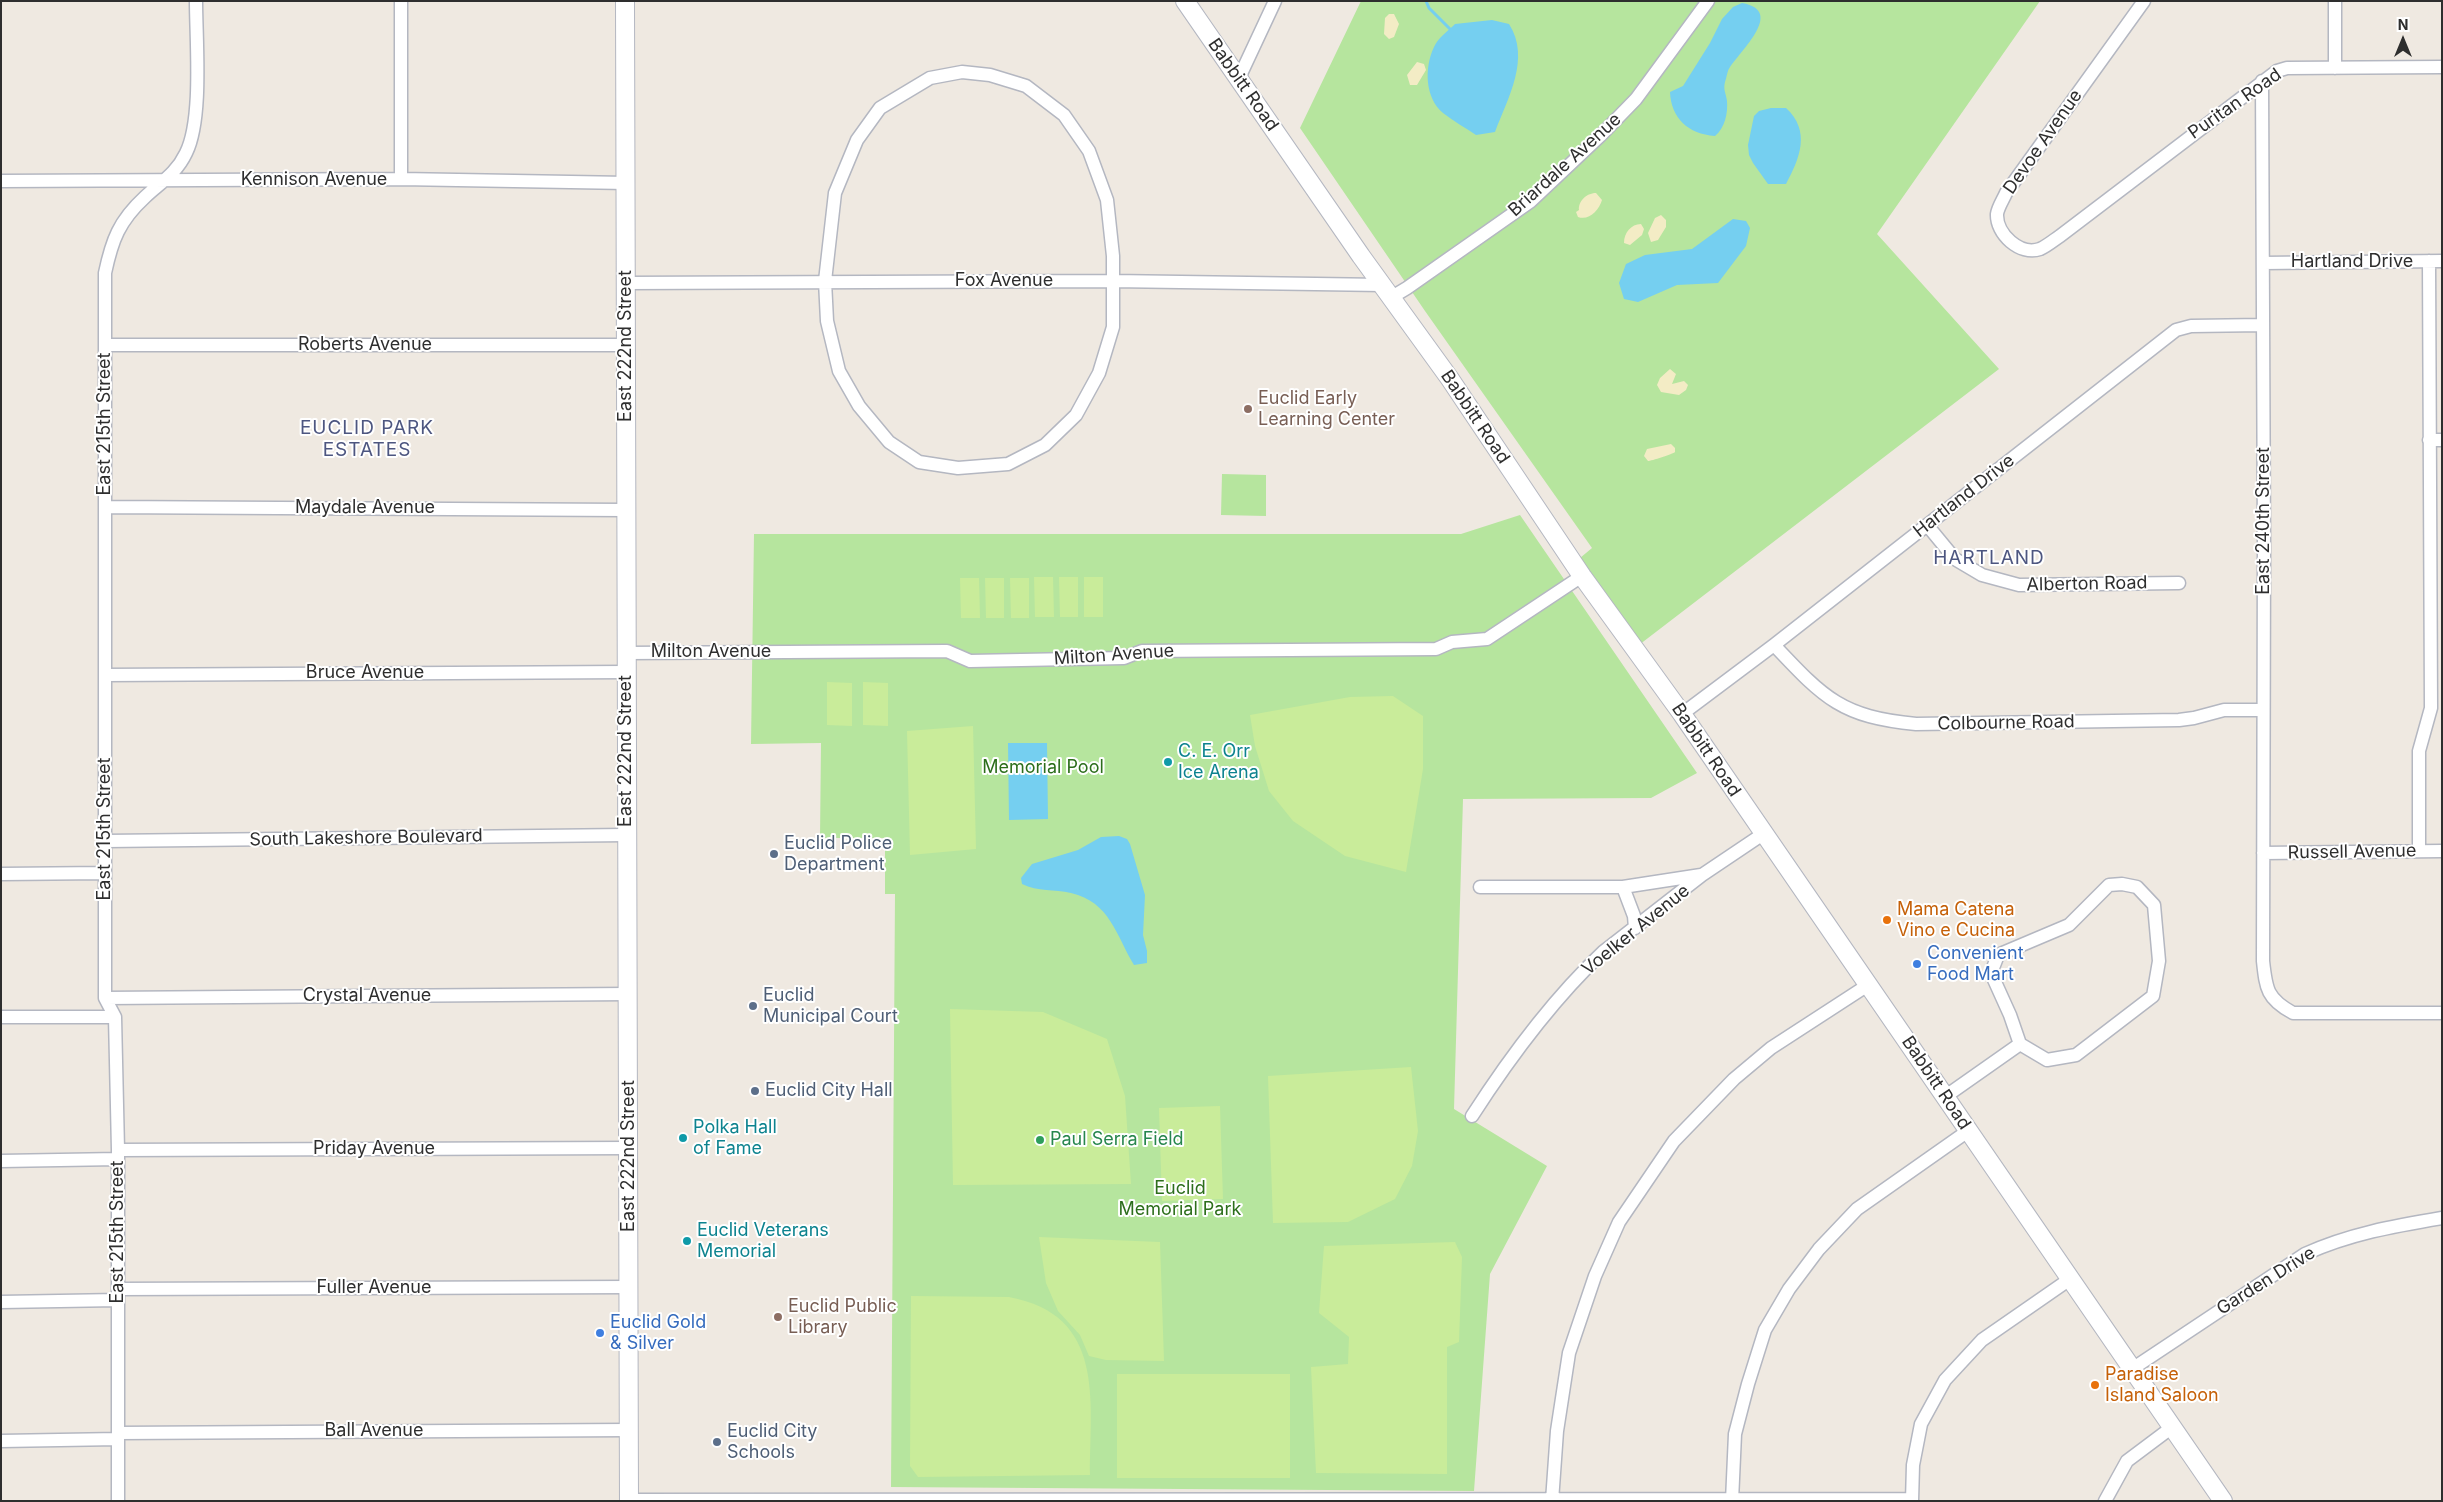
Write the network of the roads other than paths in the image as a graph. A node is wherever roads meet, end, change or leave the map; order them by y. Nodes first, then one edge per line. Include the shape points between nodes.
1 (196, 1) edge
2 (401, 1) edge
3 (625, 1) edge
4 (1185, 1) edge
5 (1275, 1) edge
6 (1708, 1) edge
7 (2144, 1) edge
8 (2335, 1) edge
9 (2442, 67) edge
10 (2335, 68) junction
11 (1239, 78) junction
12 (2262, 81) junction
13 (401, 179) junction
14 (168, 180) junction
15 (1, 181) edge
16 (627, 183) junction
17 (2060, 236) joint
18 (2435, 261) edge
19 (2263, 263) junction
20 (825, 281) junction
21 (1113, 281) junction
22 (626, 283) junction
23 (1387, 291) junction
24 (2262, 326) junction
25 (105, 345) junction
26 (625, 345) junction
27 (2435, 440) edge
28 (105, 506) junction
29 (625, 510) junction
30 (1927, 525) junction
31 (1582, 576) junction
32 (2179, 583) dead end
33 (2436, 613) edge
34 (1774, 646) junction
35 (626, 653) junction
36 (626, 672) junction
37 (105, 675) junction
38 (2263, 710) junction
39 (1682, 714) junction
40 (1763, 834) junction
41 (626, 836) junction
42 (106, 842) junction
43 (2419, 851) junction
44 (2442, 851) edge
45 (2263, 852) junction
46 (105, 873) junction
47 (1, 874) edge
48 (1702, 875) junction
49 (1480, 887) dead end
50 (1623, 887) junction
51 (1635, 928) junction
52 (1868, 985) junction
53 (629, 994) junction
54 (105, 998) junction
55 (2442, 1013) edge
56 (1, 1017) edge
57 (115, 1017) junction
58 (2020, 1044) junction
59 (1946, 1096) junction
60 (1472, 1116) dead end
61 (1968, 1131) junction
62 (630, 1148) junction
63 (118, 1154) junction
64 (1, 1161) edge
65 (2442, 1218) edge
66 (2070, 1279) junction
67 (630, 1287) junction
68 (118, 1294) junction
69 (1, 1302) edge
70 (2132, 1369) junction
71 (2171, 1428) junction
72 (629, 1430) junction
73 (118, 1436) junction
74 (1, 1441) edge
75 (629, 1500) edge
76 (1552, 1500) edge
77 (1732, 1500) edge
78 (1912, 1500) edge
79 (118, 1501) edge
80 (2105, 1501) edge
81 (2223, 1501) edge

1 - 14 street, East 215th Street via 194,130 186,153
2 - 13 street
3 - 16 main road, East 222nd Street
4 - 11 main road, Babbitt Road
5 - 11 street
6 - 23 street, Briardale Avenue via 1636,99 1538,195 1415,283
7 - 17 street, Devoe Avenue via 1998,208 1997,217 2002,231 2009,242 2022,248 2039,249
8 - 10 street
9 - 10 street, Puritan Road
10 - 12 street, Puritan Road via 2287,68
11 - 23 main road, Babbitt Road
12 - 17 street, Puritan Road
12 - 19 street, East 240th Street
13 - 14 street, Kennison Avenue
13 - 16 street, Kennison Avenue
14 - 15 street, Kennison Avenue
14 - 25 street, East 215th Street via 135,206 120,224 112,242 105,273
16 - 22 main road, East 222nd Street
18 - 19 street, Hartland Drive
18 - 27 street
19 - 24 street, East 240th Street
20 - 21 street, Fox Avenue
20 - 21 street via 827,321 839,370 859,406 889,442 919,462 958,468 1008,464 1045,445 1076,416 1098,373 1113,327
20 - 21 street via 835,193 857,140 880,108 930,78 962,72 990,74 1026,86 1064,114 1089,151 1107,200
20 - 22 street, Fox Avenue
21 - 23 street, Fox Avenue
22 - 26 main road, East 222nd Street
23 - 31 main road, Babbitt Road
24 - 30 street, Hartland Drive via 2191,326 2176,330
24 - 38 street, East 240th Street
25 - 26 street, Roberts Avenue
25 - 28 street, East 215th Street
26 - 29 main road, East 222nd Street
27 - 33 street
28 - 29 street, Maydale Avenue
28 - 37 street, East 215th Street
29 - 35 main road, East 222nd Street
30 - 32 street, Alberton Road via 1955,559 1982,575 2019,585
30 - 34 street, Hartland Drive
31 - 35 street, Milton Avenue via 1487,640 1452,642 1436,649 1142,651 1124,658 970,661 947,651
31 - 39 main road, Babbitt Road
33 - 43 street via 2431,708 2418,764
34 - 38 street, Colbourne Road via 1826,698 1853,712 1885,721 1916,724 2179,720 2224,710
34 - 39 street, Hartland Drive
35 - 36 main road, East 222nd Street
36 - 37 street, Bruce Avenue
36 - 41 main road, East 222nd Street
37 - 42 street, East 215th Street
38 - 45 street, East 240th Street
39 - 40 main road, Babbitt Road
40 - 48 street, Voelker Avenue
40 - 52 main road, Babbitt Road
41 - 42 street, South Lakeshore Boulevard
41 - 53 main road, East 222nd Street
42 - 46 street, East 215th Street
43 - 44 street, Russell Avenue
43 - 45 street, Russell Avenue
45 - 55 street, East 240th Street via 2263,961 2268,993 2280,1006 2293,1013
46 - 47 street
46 - 54 street, East 215th Street
48 - 50 street
48 - 51 street, Voelker Avenue
49 - 50 street
50 - 51 street
51 - 60 street, Voelker Avenue via 1603,952 1552,1005 1502,1070
52 - 59 main road, Babbitt Road
52 - 76 street via 1771,1048 1734,1079 1674,1142 1618,1222 1595,1276 1569,1353 1557,1431
53 - 54 street, Crystal Avenue
53 - 62 main road, East 222nd Street
54 - 57 street, East 215th Street
56 - 57 street
57 - 63 street, East 215th Street
58 - 58 street via 2047,1060 2076,1055 2153,996 2159,961 2154,905 2137,887 2109,885 2068,926 1998,955 1991,973
58 - 59 street
59 - 61 main road, Babbitt Road
61 - 66 main road, Babbitt Road
61 - 77 street via 1857,1209 1819,1249 1789,1289 1765,1330 1748,1384 1735,1434
62 - 63 street, Priday Avenue
62 - 67 main road, East 222nd Street
63 - 64 street, Priday Avenue
63 - 68 street, East 215th Street
65 - 70 street, Garden Drive via 2378,1229 2304,1254
66 - 70 main road, Babbitt Road
66 - 78 street via 1982,1340 1945,1380 1921,1424 1913,1465
67 - 68 street, Fuller Avenue
67 - 72 main road, East 222nd Street
68 - 69 street, Fuller Avenue
68 - 73 street, East 215th Street
70 - 71 main road, Babbitt Road
71 - 80 street via 2127,1461
71 - 81 main road, Babbitt Road
72 - 73 street, Ball Avenue
72 - 75 main road, East 222nd Street
73 - 74 street, Ball Avenue
73 - 79 street, East 215th Street
75 - 76 street
76 - 77 street
77 - 78 street

